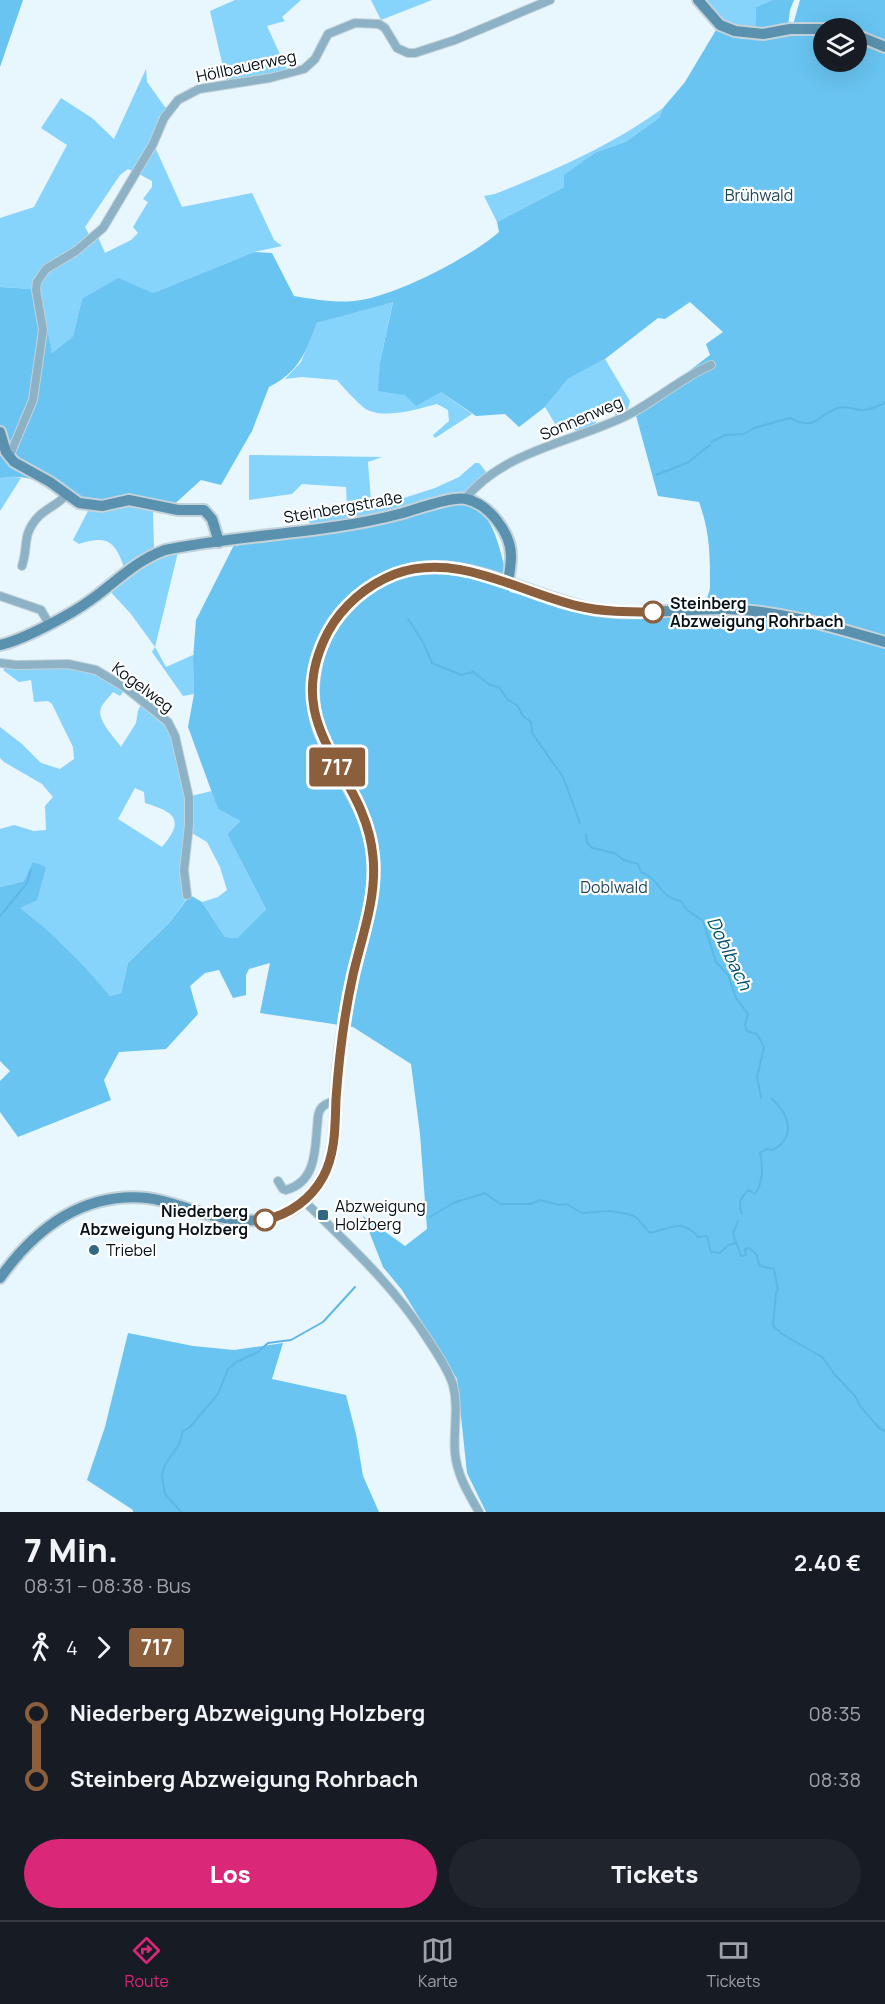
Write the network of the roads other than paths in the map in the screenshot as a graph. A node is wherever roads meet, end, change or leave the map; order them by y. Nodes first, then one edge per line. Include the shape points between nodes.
1 (550, 0) edge
2 (698, 0) edge
3 (813, 29) edge
4 (867, 40) edge
5 (885, 47) edge
6 (711, 364) dead end
7 (0, 432) edge
8 (9, 457) junction
9 (66, 495) junction
10 (465, 499) junction
11 (219, 542) junction
12 (22, 566) dead end
13 (508, 583) junction
14 (0, 596) edge
15 (49, 624) junction
16 (885, 642) edge
17 (0, 645) edge
18 (0, 663) edge
19 (187, 895) dead end
20 (336, 1101) junction
21 (278, 1180) dead end
22 (304, 1201) junction
23 (0, 1278) edge
24 (479, 1512) edge

1 - 8 street, Höllbauerweg via 415,53 397,48 379,24 355,22 328,34 315,59 304,69 199,89 178,100 103,228 46,269 37,282 44,330 33,400
2 - 3 main road via 720,25 735,31 763,34
4 - 5 main road
6 - 10 street, Sonnenweg via 627,416 512,462 483,480
7 - 8 main road
8 - 9 main road
9 - 11 main road via 87,505 129,500 178,510 204,510 212,519
9 - 12 street via 32,526
10 - 11 main road, Steinbergstraße via 372,521
10 - 13 main road via 493,516 508,539
11 - 15 main road, Steinbergstraße via 165,550 144,558 91,600
13 - 16 main road via 594,609 758,612
13 - 20 main road via 446,567 393,575 348,606 331,627 319,654 313,687 317,721 326,747 368,827 374,872 371,903 347,1004
14 - 15 street via 41,610
15 - 17 main road, Steinbergstraße
18 - 19 street, Kogelweg via 68,664 96,670 168,722 175,736 189,798 184,870
20 - 21 street via 319,1112 313,1163 307,1176 286,1190
20 - 22 main road via 330,1160 318,1185
22 - 23 main road via 280,1215 251,1221 211,1216 148,1198 96,1202 45,1228
22 - 24 street via 384,1279 444,1365 456,1401 456,1464

